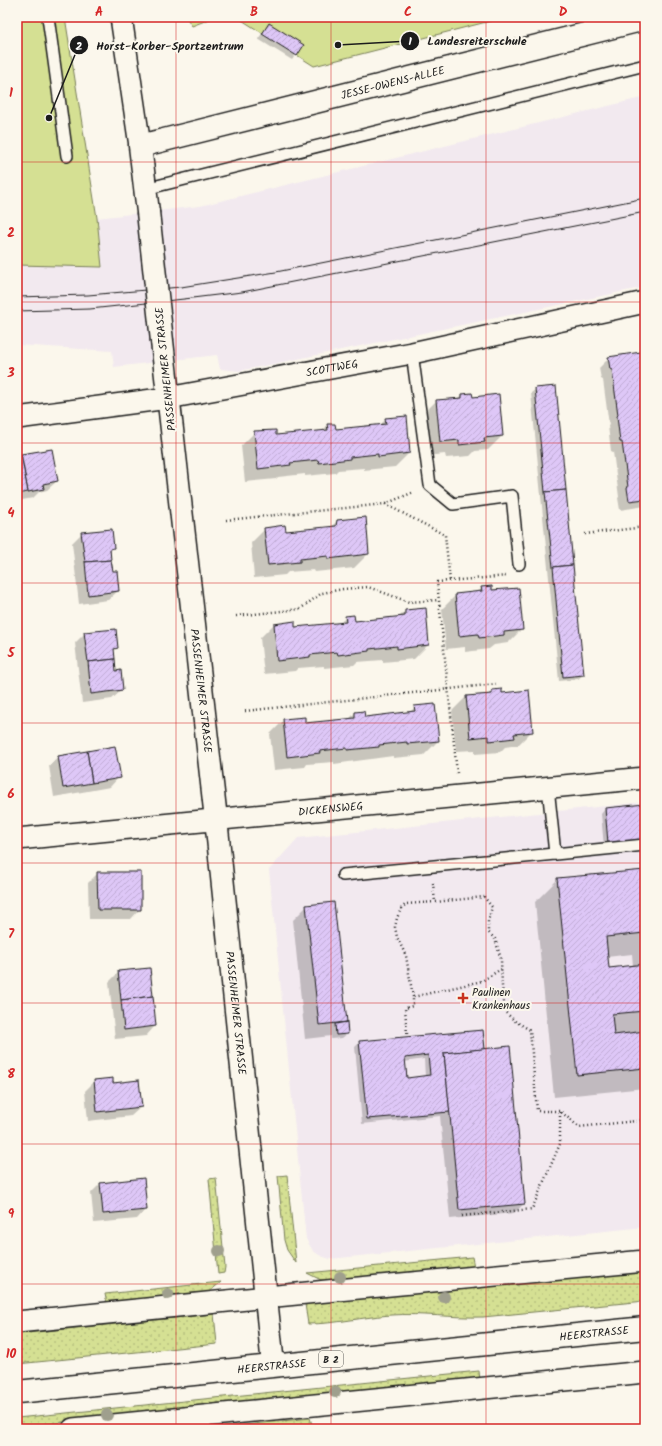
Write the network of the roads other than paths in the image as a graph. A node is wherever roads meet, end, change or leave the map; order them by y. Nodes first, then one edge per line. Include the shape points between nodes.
1 (48, 17) edge
2 (121, 17) edge
3 (645, 19) edge
4 (645, 64) edge
5 (140, 146) junction
6 (67, 156) dead end
7 (145, 189) junction
8 (645, 302) edge
9 (412, 353) junction
10 (168, 398) junction
11 (17, 418) edge
12 (519, 564) road end
13 (645, 778) edge
14 (548, 787) junction
15 (216, 819) junction
16 (17, 840) edge
17 (645, 845) edge
18 (555, 854) junction
19 (342, 875) dead end
20 (645, 1261) edge
21 (267, 1297) junction
22 (17, 1322) edge
23 (645, 1328) edge
24 (273, 1365) junction
25 (645, 1372) edge
26 (17, 1392) edge
27 (73, 1429) edge

1 - 6 lane
2 - 5 street, PASSENHEIMER STRASSE
3 - 5 street, JESSE-OWENS-ALLEE
4 - 7 lane
5 - 7 street, PASSENHEIMER STRASSE
7 - 10 street, PASSENHEIMER STRASSE, bridge
8 - 9 street, SCOTTWEG
9 - 10 street, SCOTTWEG
9 - 12 lane via 430,485 453,504 512,496
10 - 11 street, SCOTTWEG
10 - 15 street, PASSENHEIMER STRASSE
13 - 14 street, DICKENSWEG
14 - 15 street, DICKENSWEG
14 - 18 lane
15 - 16 street, DICKENSWEG
15 - 21 street, PASSENHEIMER STRASSE
17 - 18 lane
18 - 19 lane
20 - 21 street
21 - 22 street
21 - 24 street, PASSENHEIMER STRASSE
23 - 24 street, HEERSTRASSE / B 2
24 - 26 street, HEERSTRASSE / B 2
25 - 27 street

